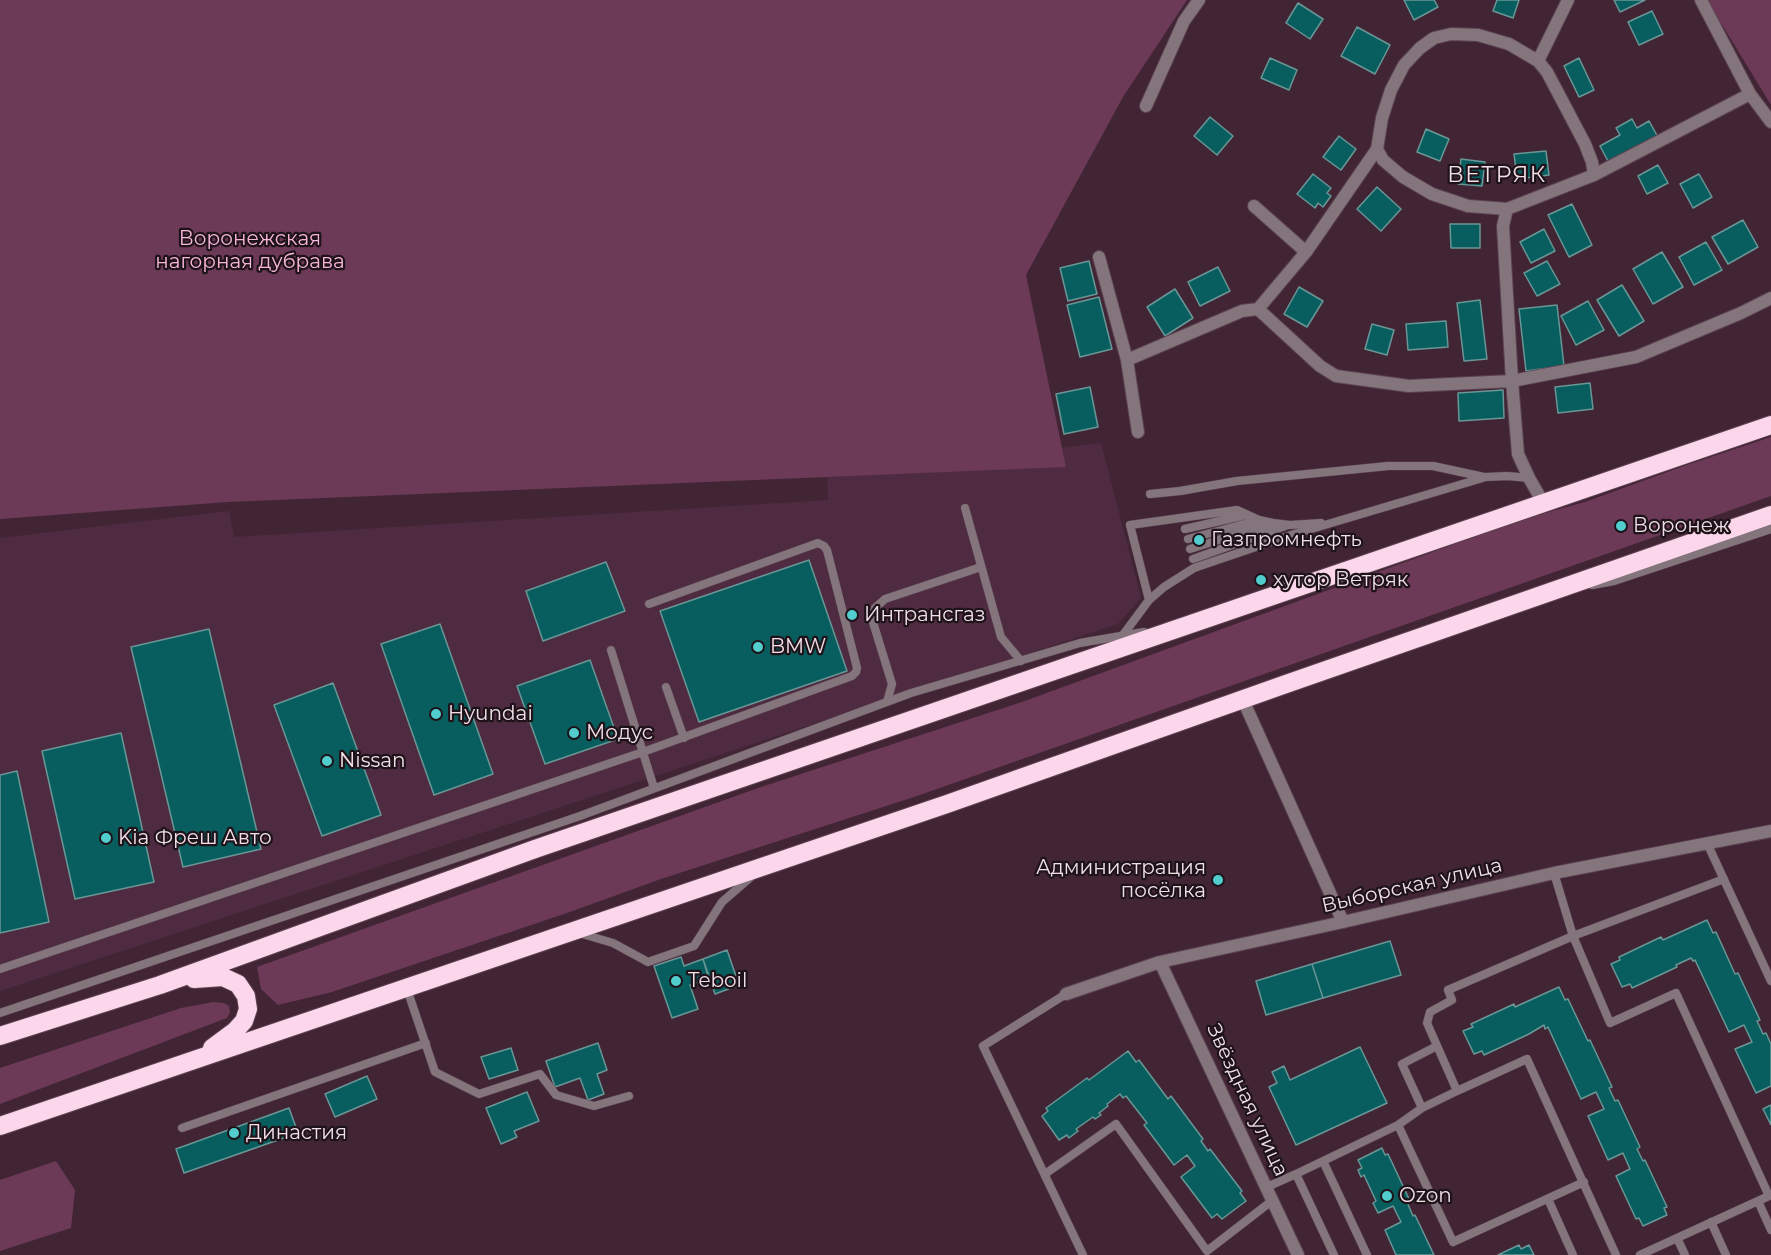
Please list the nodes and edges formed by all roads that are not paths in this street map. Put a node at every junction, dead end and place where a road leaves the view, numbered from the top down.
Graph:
1 (1200, 0) edge
2 (1568, 0) edge
3 (1701, 0) edge
4 (1538, 61) junction
5 (1750, 94) junction
6 (1146, 106) dead end
7 (1771, 122) edge
8 (1377, 149) junction
9 (1594, 175) junction
10 (1254, 206) dead end
11 (1507, 209) junction
12 (1306, 252) junction
13 (1099, 257) dead end
14 (1771, 298) edge
15 (1258, 309) junction
16 (1127, 360) junction
17 (1512, 381) junction
18 (1771, 425) edge
19 (1138, 432) dead end
20 (1486, 477) junction
21 (1528, 478) junction
22 (1150, 494) dead end
23 (1544, 504) junction
24 (965, 508) dead end
25 (1246, 515) junction
26 (1771, 515) edge
27 (1181, 517) junction
28 (1259, 520) junction
29 (1334, 522) junction
30 (1273, 523) junction
31 (1290, 525) junction
32 (1185, 529) junction
33 (1771, 529) edge
34 (1188, 539) junction
35 (1190, 549) junction
36 (1193, 559) junction
37 (981, 567) junction
38 (1194, 568) junction
39 (1546, 594) junction
40 (1149, 600) junction
41 (649, 604) dead end
42 (1178, 629) junction
43 (1123, 635) junction
44 (611, 650) dead end
45 (1021, 661) junction
46 (666, 687) dead end
47 (1243, 700) junction
48 (887, 702) junction
49 (684, 738) junction
50 (643, 752) junction
51 (654, 788) junction
52 (1771, 831) edge
53 (1707, 843) junction
54 (761, 867) junction
55 (1554, 873) junction
56 (1724, 879) junction
57 (1343, 922) junction
58 (572, 930) junction
59 (1573, 936) junction
60 (1160, 962) junction
61 (0, 969) edge
62 (1771, 981) edge
63 (160, 985) junction
64 (407, 987) junction
65 (1066, 994) joint
66 (0, 1013) edge
67 (0, 1036) edge
68 (426, 1044) junction
69 (1437, 1046) junction
70 (196, 1059) junction
71 (1457, 1091) junction
72 (629, 1096) dead end
73 (1422, 1107) junction
74 (1398, 1125) junction
75 (0, 1126) edge
76 (182, 1128) dead end
77 (1323, 1161) junction
78 (1045, 1174) junction
79 (1296, 1174) junction
80 (1584, 1182) junction
81 (1267, 1187) junction
82 (1770, 1196) edge
83 (1548, 1198) junction
84 (1273, 1200) junction
85 (1758, 1201) junction
86 (1712, 1222) junction
87 (1771, 1230) edge
88 (1677, 1238) junction
89 (1083, 1255) edge
90 (1298, 1255) edge
91 (1334, 1255) edge
92 (1367, 1255) edge
93 (1573, 1255) edge
94 (1617, 1255) edge
95 (1642, 1255) edge
96 (1685, 1255) edge
97 (1726, 1255) edge

1 - 6 street
2 - 4 street
3 - 5 street
4 - 8 street
4 - 9 street
5 - 7 street
5 - 9 street
8 - 11 street
8 - 12 street
9 - 11 street
10 - 12 street
11 - 17 street
12 - 15 street
13 - 16 street
14 - 17 street
15 - 16 street
15 - 17 street
16 - 19 street
17 - 21 street
18 - 23 highway
20 - 21 lane
20 - 22 lane
20 - 29 lane
21 - 23 street
23 - 42 highway
24 - 37 lane
25 - 27 lane
25 - 28 lane
25 - 32 lane
26 - 39 highway
27 - 32 lane
27 - 40 lane
28 - 30 lane
28 - 34 lane
29 - 31 lane
29 - 38 lane
30 - 31 lane
30 - 35 lane
31 - 36 lane
32 - 34 lane
33 - 39 lane
34 - 35 lane
35 - 36 lane
36 - 38 lane
37 - 45 lane
37 - 48 lane
38 - 40 lane
39 - 47 highway
40 - 43 lane
41 - 49 lane
42 - 43 lane
42 - 63 highway
43 - 45 lane
44 - 50 lane
45 - 48 lane
46 - 49 lane
47 - 54 highway
47 - 57 street
48 - 51 lane
49 - 50 lane
50 - 51 lane
50 - 61 lane
51 - 66 lane
52 - 53 street, Выборская улица
53 - 55 street, Выборская улица
53 - 56 lane
54 - 58 highway
54 - 58 lane
55 - 57 street, Выборская улица
55 - 59 lane
56 - 59 lane
56 - 62 lane
57 - 60 street, Выборская улица
58 - 64 highway
59 - 69 lane
59 - 82 lane
60 - 65 street, Выборская улица
60 - 81 street, Звёздная улица
63 - 67 highway
63 - 70 highway
64 - 68 lane
64 - 70 highway
65 - 78 lane
68 - 72 lane
68 - 76 lane
69 - 71 lane
69 - 73 lane
70 - 75 highway
71 - 73 lane
71 - 80 lane
73 - 74 lane
74 - 77 lane
74 - 83 lane
77 - 79 lane
77 - 92 lane
78 - 84 lane
78 - 89 lane
79 - 81 lane
79 - 91 lane
80 - 83 lane
80 - 94 lane
81 - 84 street, Звёздная улица
82 - 85 lane
83 - 93 lane
84 - 90 street, Звёздная улица
85 - 86 lane
85 - 87 lane
86 - 88 lane
86 - 97 lane
88 - 95 lane
88 - 96 lane

